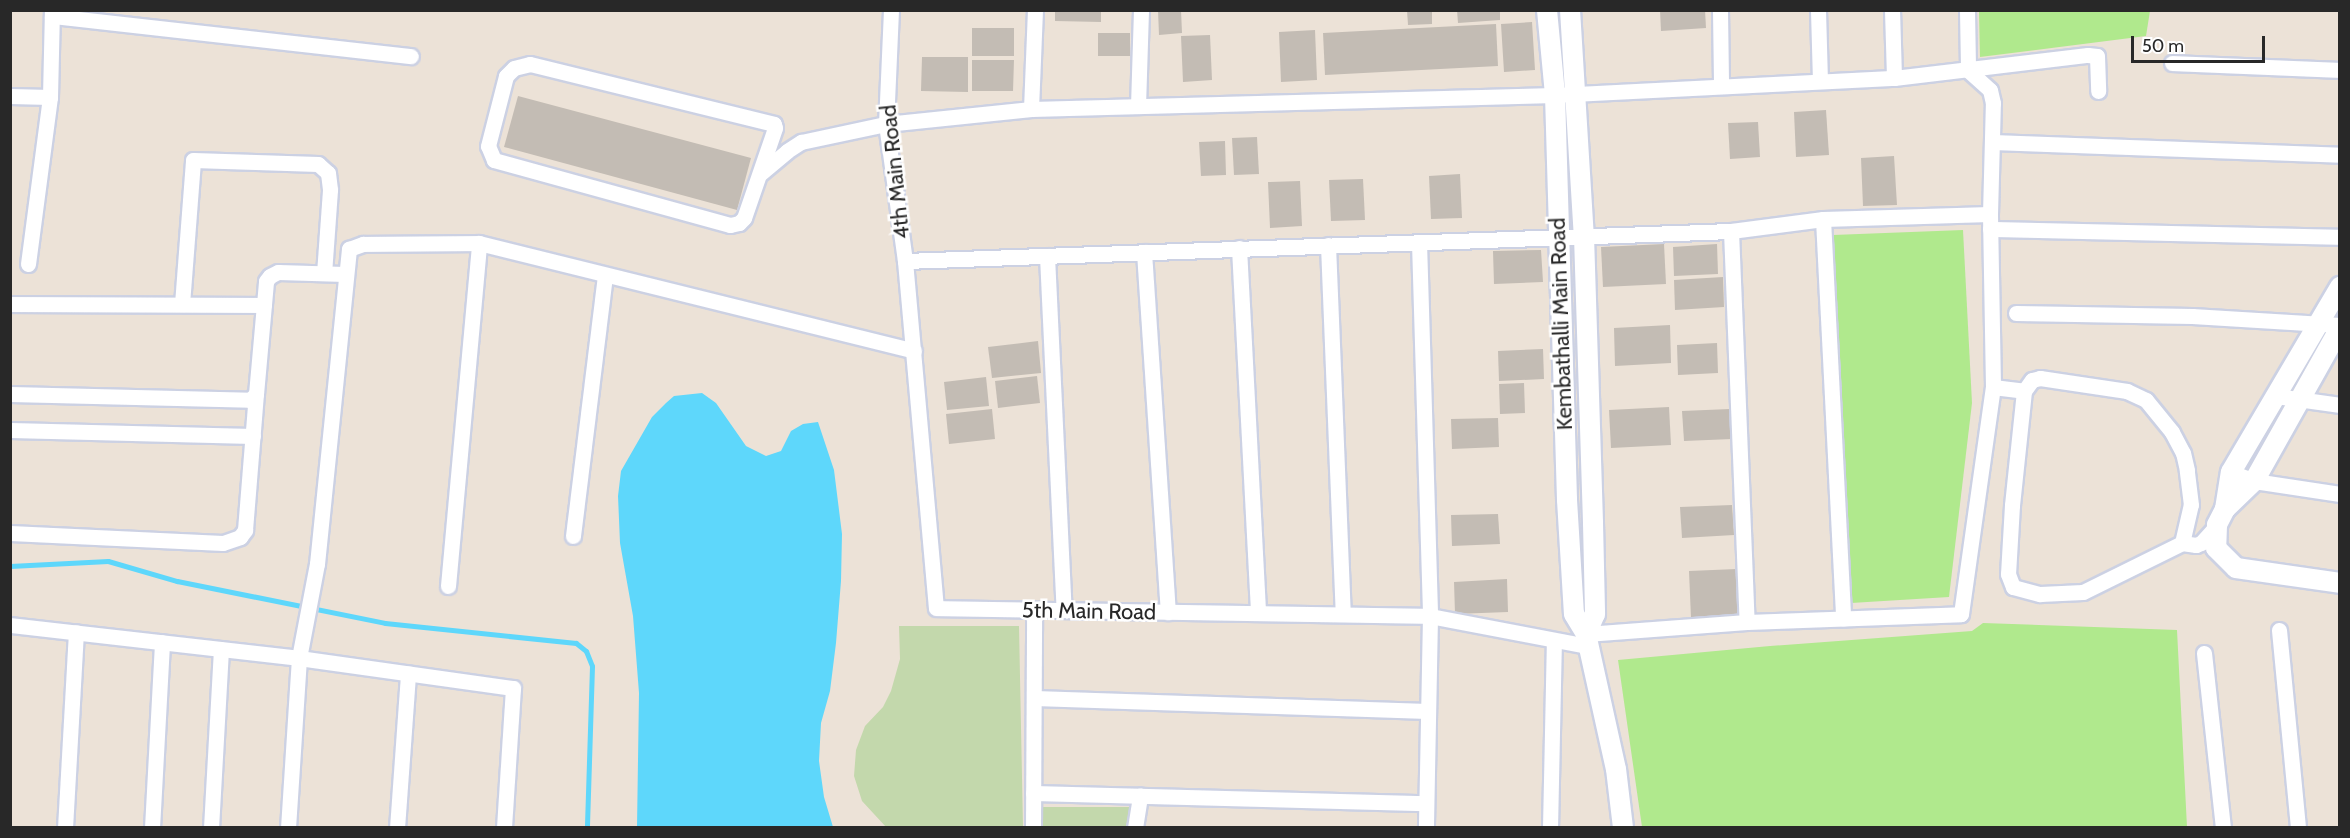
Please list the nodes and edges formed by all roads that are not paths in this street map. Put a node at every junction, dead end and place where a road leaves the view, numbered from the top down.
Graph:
1 (891, 10) edge
2 (1035, 10) edge
3 (1141, 10) edge
4 (1547, 10) edge
5 (1570, 10) edge
6 (1720, 10) edge
7 (1818, 10) edge
8 (1892, 10) edge
9 (1967, 10) edge
10 (52, 13) edge
11 (411, 56) dead end
12 (2172, 63) dead end
13 (1968, 70) junction
14 (2340, 70) edge
15 (1894, 78) junction
16 (1820, 81) junction
17 (1721, 86) junction
18 (2098, 91) dead end
19 (1577, 93) junction
20 (1555, 94) junction
21 (10, 96) edge
22 (50, 97) junction
23 (1138, 106) junction
24 (1031, 109) junction
25 (886, 124) junction
26 (1993, 142) junction
27 (2340, 155) edge
28 (761, 173) junction
29 (1823, 219) junction
30 (1990, 222) junction
31 (1731, 231) junction
32 (1584, 236) junction
33 (2340, 237) edge
34 (1557, 238) junction
35 (1419, 242) junction
36 (479, 243) junction
37 (1328, 245) junction
38 (1239, 248) junction
39 (1144, 252) junction
40 (1047, 256) junction
41 (905, 261) junction
42 (28, 264) dead end
43 (324, 273) junction
44 (345, 274) junction
45 (605, 275) junction
46 (2340, 287) edge
47 (10, 304) edge
48 (182, 304) junction
49 (264, 305) junction
50 (2016, 313) dead end
51 (2319, 323) junction
52 (2340, 326) edge
53 (914, 351) junction
54 (1994, 387) junction
55 (2024, 391) junction
56 (10, 394) edge
57 (256, 394) junction
58 (2276, 396) junction
59 (2300, 399) junction
60 (2340, 405) edge
61 (10, 430) edge
62 (253, 436) junction
63 (2231, 472) junction
64 (2254, 481) junction
65 (2340, 494) edge
66 (2221, 517) junction
67 (10, 533) edge
68 (573, 536) dead end
69 (2182, 543) junction
70 (2340, 583) edge
71 (448, 586) dead end
72 (1034, 610) junction
73 (1064, 610) junction
74 (1168, 612) junction
75 (1258, 613) junction
76 (1343, 614) junction
77 (1430, 616) junction
78 (1843, 618) junction
79 (1748, 622) junction
80 (10, 625) edge
81 (2279, 630) dead end
82 (76, 632) junction
83 (1587, 640) junction
84 (1554, 641) junction
85 (162, 642) junction
86 (220, 648) junction
87 (2204, 653) dead end
88 (299, 658) junction
89 (408, 673) junction
90 (1034, 698) junction
91 (1428, 711) junction
92 (1033, 793) junction
93 (1140, 795) junction
94 (1426, 803) junction
95 (65, 828) edge
96 (152, 828) edge
97 (210, 828) edge
98 (288, 828) edge
99 (397, 828) edge
100 (504, 828) edge
101 (1033, 828) edge
102 (1135, 828) edge
103 (1426, 828) edge
104 (1550, 828) edge
105 (1623, 828) edge
106 (2223, 828) edge
107 (2298, 828) edge

1 - 25 street, 4th Main Road
2 - 24 street
3 - 23 street
4 - 20 street, Kembathalli Main Road
5 - 19 street, Kembathalli Main Road
6 - 17 street
7 - 16 street
8 - 15 street
9 - 13 street
10 - 11 street
10 - 22 street
12 - 14 street
13 - 15 street
13 - 18 street
13 - 26 street
15 - 16 street
16 - 17 street
17 - 19 street
19 - 20 street
19 - 32 street, Kembathalli Main Road
20 - 23 street
20 - 34 street, Kembathalli Main Road
21 - 22 street
22 - 42 street
23 - 24 street
24 - 25 street
25 - 28 street
25 - 41 street, 4th Main Road
26 - 27 street
26 - 30 street
28 - 28 street
29 - 30 street
29 - 31 street
29 - 78 street
30 - 33 street
30 - 54 street
31 - 32 street
31 - 79 street
32 - 34 street
32 - 83 street, Kembathalli Main Road
34 - 35 street
34 - 83 street, Kembathalli Main Road
35 - 37 street
35 - 77 street
36 - 44 street
36 - 45 street
36 - 71 street
37 - 38 street
37 - 76 street
38 - 39 street
38 - 75 street
39 - 40 street
39 - 74 street
40 - 41 street
40 - 73 street
41 - 53 street, 5th Main Road
43 - 44 street
43 - 48 street
43 - 49 street
44 - 88 street
45 - 53 street
45 - 68 street
46 - 51 street
47 - 48 street
48 - 49 street
49 - 57 street
50 - 51 street
51 - 52 street
51 - 58 street
52 - 59 street
53 - 72 street, 5th Main Road
54 - 55 street
54 - 78 street, 5th Main Road
55 - 69 street
55 - 69 street
56 - 57 street
57 - 62 street
58 - 59 street
58 - 63 street
59 - 60 street
59 - 64 street
61 - 62 street
62 - 67 street
63 - 64 street
63 - 66 street
64 - 65 street
64 - 66 street
66 - 69 street
66 - 70 street
72 - 73 street, 5th Main Road
72 - 90 street
73 - 74 street, 5th Main Road
74 - 75 street, 5th Main Road
75 - 76 street, 5th Main Road
76 - 77 street, 5th Main Road
77 - 84 street, 5th Main Road
77 - 91 street
78 - 79 street, 5th Main Road
79 - 83 street, 5th Main Road
80 - 82 street
81 - 107 street
82 - 85 street
82 - 95 street
83 - 84 street, 5th Main Road
83 - 105 street, Kembathalli Main Road
84 - 104 street
85 - 86 street
85 - 96 street
86 - 88 street
86 - 97 street
87 - 106 street
88 - 89 street
88 - 98 street
89 - 99 street
89 - 100 street
90 - 91 street
90 - 92 street
91 - 94 street
92 - 93 street
92 - 101 street
93 - 94 street
93 - 102 street
94 - 103 street

